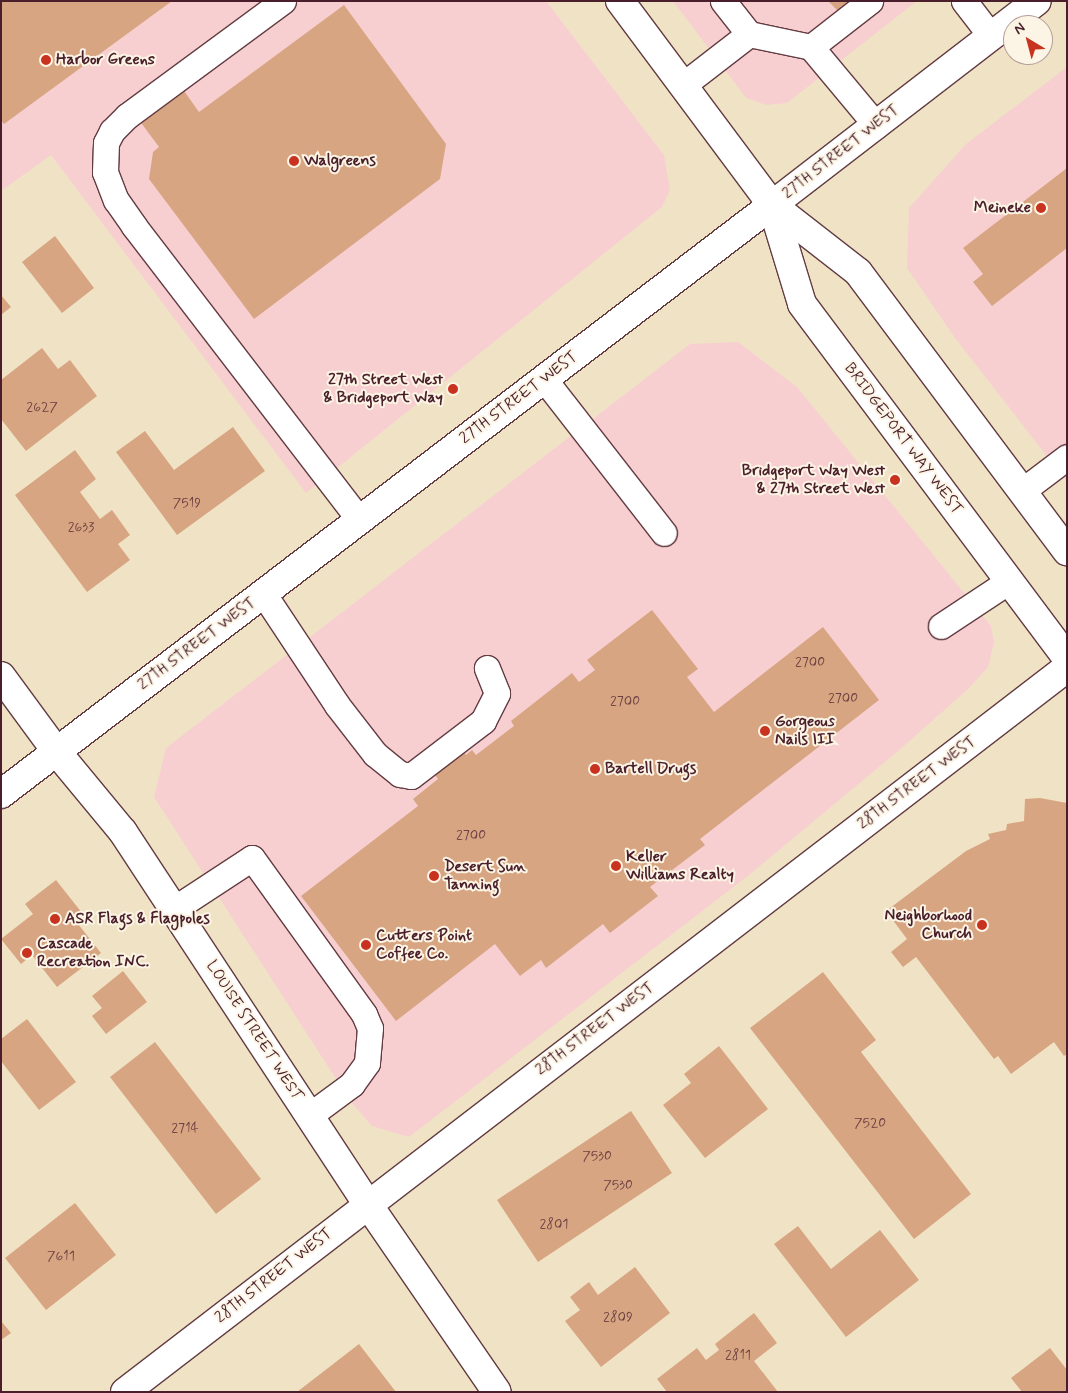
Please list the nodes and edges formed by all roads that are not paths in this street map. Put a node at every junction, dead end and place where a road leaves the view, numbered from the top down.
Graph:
1 (283, 1) edge
2 (620, 1) edge
3 (723, 1) edge
4 (870, 1) edge
5 (964, 1) edge
6 (1036, 1) edge
7 (749, 34) junction
8 (991, 36) junction
9 (811, 48) junction
10 (683, 85) junction
11 (876, 125) junction
12 (772, 205) junction
13 (544, 379) junction
14 (1067, 457) edge
15 (1022, 491) junction
16 (360, 520) junction
17 (664, 533) dead end
18 (1065, 544) edge
19 (1010, 581) junction
20 (263, 593) junction
21 (941, 626) dead end
22 (1067, 658) edge
23 (487, 668) dead end
24 (1067, 668) edge
25 (1, 676) edge
26 (56, 751) junction
27 (1, 794) edge
28 (174, 909) junction
29 (310, 1116) junction
30 (367, 1203) junction
31 (125, 1392) edge
32 (497, 1392) edge

1 - 16 lane
2 - 10 street, BRIDGEPORT WAY WEST
3 - 7 lane
4 - 9 lane
5 - 8 lane
6 - 8 street, 27TH STREET WEST
7 - 9 lane
7 - 10 lane
8 - 11 street, 27TH STREET WEST
9 - 11 lane
10 - 12 street, BRIDGEPORT WAY WEST
11 - 12 street, 27TH STREET WEST
12 - 13 street, 27TH STREET WEST
12 - 15 street, BRIDGEPORT WAY WEST
12 - 19 street, BRIDGEPORT WAY WEST
13 - 16 street, 27TH STREET WEST
13 - 17 lane
14 - 15 lane
15 - 18 street, BRIDGEPORT WAY WEST
16 - 20 street, 27TH STREET WEST
19 - 21 lane
19 - 22 street, BRIDGEPORT WAY WEST
20 - 23 lane
20 - 26 street, 27TH STREET WEST
24 - 30 street, 28TH STREET WEST
25 - 26 street, LOUISE STREET WEST
26 - 27 street, 27TH STREET WEST
26 - 28 street, LOUISE STREET WEST
28 - 29 street, LOUISE STREET WEST
28 - 29 lane
29 - 30 street, LOUISE STREET WEST
30 - 31 street, 28TH STREET WEST
30 - 32 street, LOUISE STREET WEST

